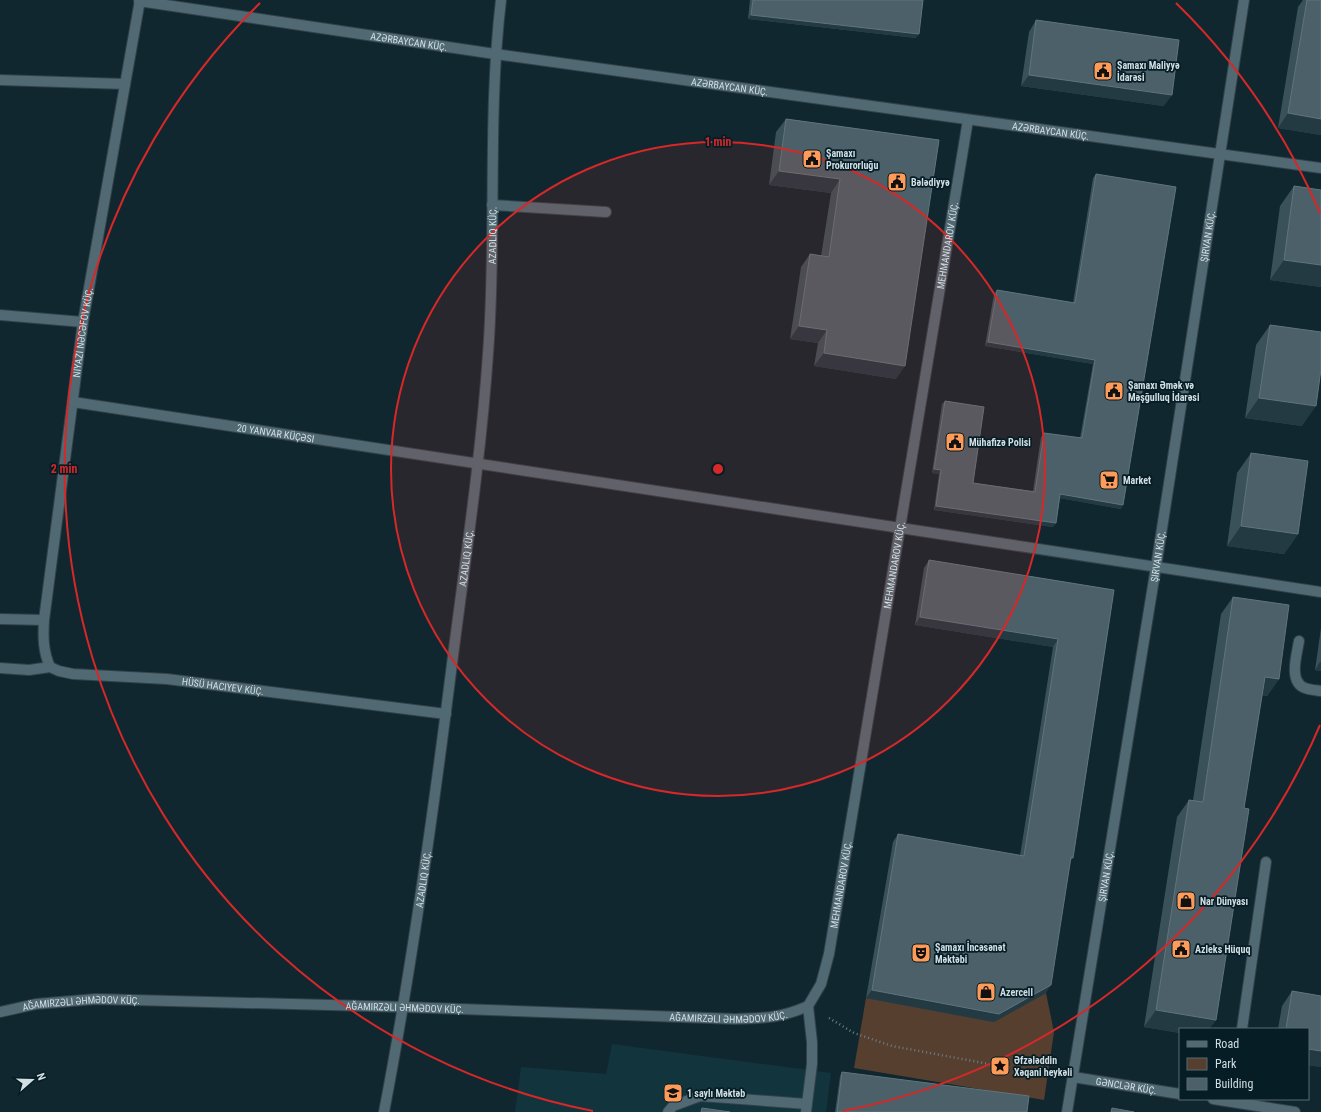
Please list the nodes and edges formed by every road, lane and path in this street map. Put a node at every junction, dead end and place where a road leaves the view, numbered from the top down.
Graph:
1 (140, 0) edge
2 (500, 0) edge
3 (1244, 0) edge
4 (495, 54) junction
5 (0, 80) edge
6 (125, 84) junction
7 (968, 120) junction
8 (1220, 155) junction
9 (1321, 168) edge
10 (492, 204) junction
11 (606, 212) dead end
12 (0, 315) edge
13 (83, 322) junction
14 (73, 402) junction
15 (478, 465) junction
16 (899, 528) junction
17 (1156, 567) junction
18 (1321, 592) edge
19 (0, 619) edge
20 (44, 620) junction
21 (1299, 641) dead end
22 (50, 667) junction
23 (0, 668) edge
24 (1321, 691) edge
25 (446, 714) junction
26 (1266, 862) dead end
27 (808, 1006) junction
28 (404, 1007) junction
29 (0, 1012) edge
30 (1242, 1028) edge
31 (1073, 1077) junction
32 (1179, 1094) edge
33 (1232, 1100) edge
34 (807, 1108) edge
35 (384, 1112) edge
36 (668, 1112) edge
37 (1067, 1112) edge
38 (1295, 1112) edge

1 - 4 street, AZƏRBAYCAN KÜÇ.
1 - 6 street, NIYAZI NƏCƏFOV KÜÇ.
2 - 4 street
3 - 8 street, ŞIRVAN KÜÇ.
4 - 7 street, AZƏRBAYCAN KÜÇ.
4 - 10 street
5 - 6 street
6 - 13 street, NIYAZI NƏCƏFOV KÜÇ.
7 - 8 street, AZƏRBAYCAN KÜÇ.
7 - 16 street, MEHMANDAROV KÜÇ.
8 - 9 street, AZƏRBAYCAN KÜÇ.
8 - 17 street, ŞIRVAN KÜÇ.
10 - 11 street
10 - 15 street
12 - 13 street
13 - 14 street, NIYAZI NƏCƏFOV KÜÇ.
14 - 15 street, 20 YANVAR KÜÇƏSI
14 - 20 street, NIYAZI NƏCƏFOV KÜÇ.
15 - 16 street, 20 YANVAR KÜÇƏSI
15 - 25 street
16 - 17 street, 20 YANVAR KÜÇƏSI
16 - 27 street, MEHMANDAROV KÜÇ.
17 - 18 street, 20 YANVAR KÜÇƏSI
17 - 31 street, ŞIRVAN KÜÇ.
19 - 20 street
20 - 22 street, NIYAZI NƏCƏFOV KÜÇ.
21 - 24 street
22 - 23 street
22 - 25 street
25 - 28 street
26 - 30 street
27 - 28 street, AĞAMIRZƏLI ƏHMƏDOV KÜÇ.
27 - 31 path
27 - 34 street
28 - 29 street, AĞAMIRZƏLI ƏHMƏDOV KÜÇ.
28 - 35 street
31 - 32 street, GƏNCLƏR KÜÇ.
31 - 37 street, ŞIRVAN KÜÇ.
33 - 38 street
34 - 36 street

